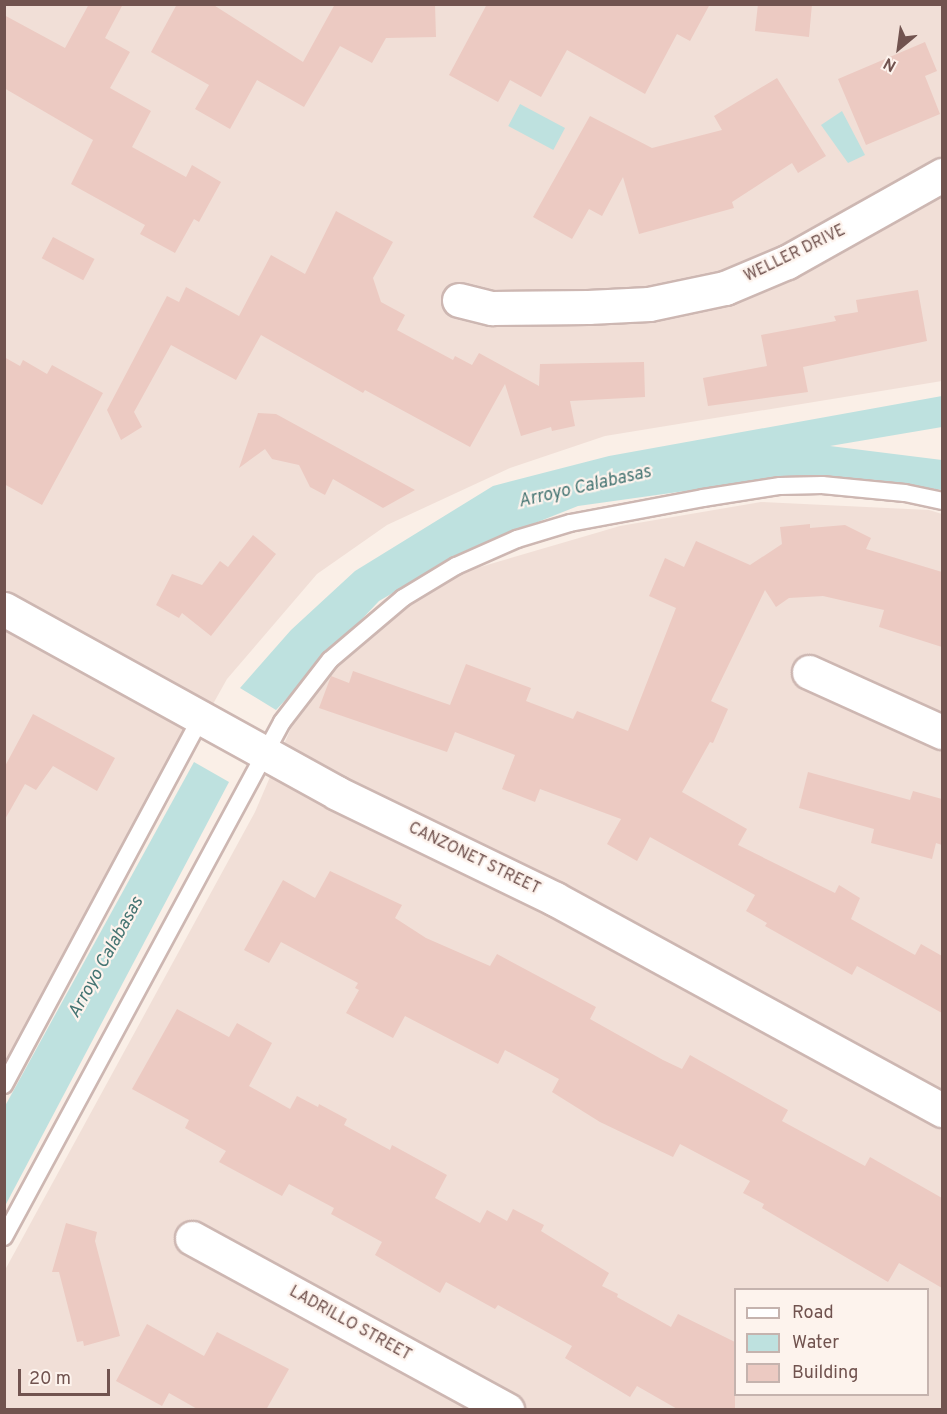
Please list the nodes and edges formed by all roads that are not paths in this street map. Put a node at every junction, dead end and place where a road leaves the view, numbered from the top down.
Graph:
1 (942, 175) edge
2 (459, 300) dead end
3 (942, 501) edge
4 (4, 609) edge
5 (809, 672) dead end
6 (201, 717) junction
7 (942, 732) edge
8 (265, 753) junction
9 (4, 1085) edge
10 (942, 1110) edge
11 (4, 1237) edge
12 (192, 1238) dead end
13 (507, 1410) edge

1 - 2 street, WELLER DRIVE
3 - 8 lane
4 - 6 street, CANZONET STREET
5 - 7 street
6 - 8 street, CANZONET STREET
6 - 9 lane
8 - 10 street, CANZONET STREET
8 - 11 lane
12 - 13 street, LADRILLO STREET

